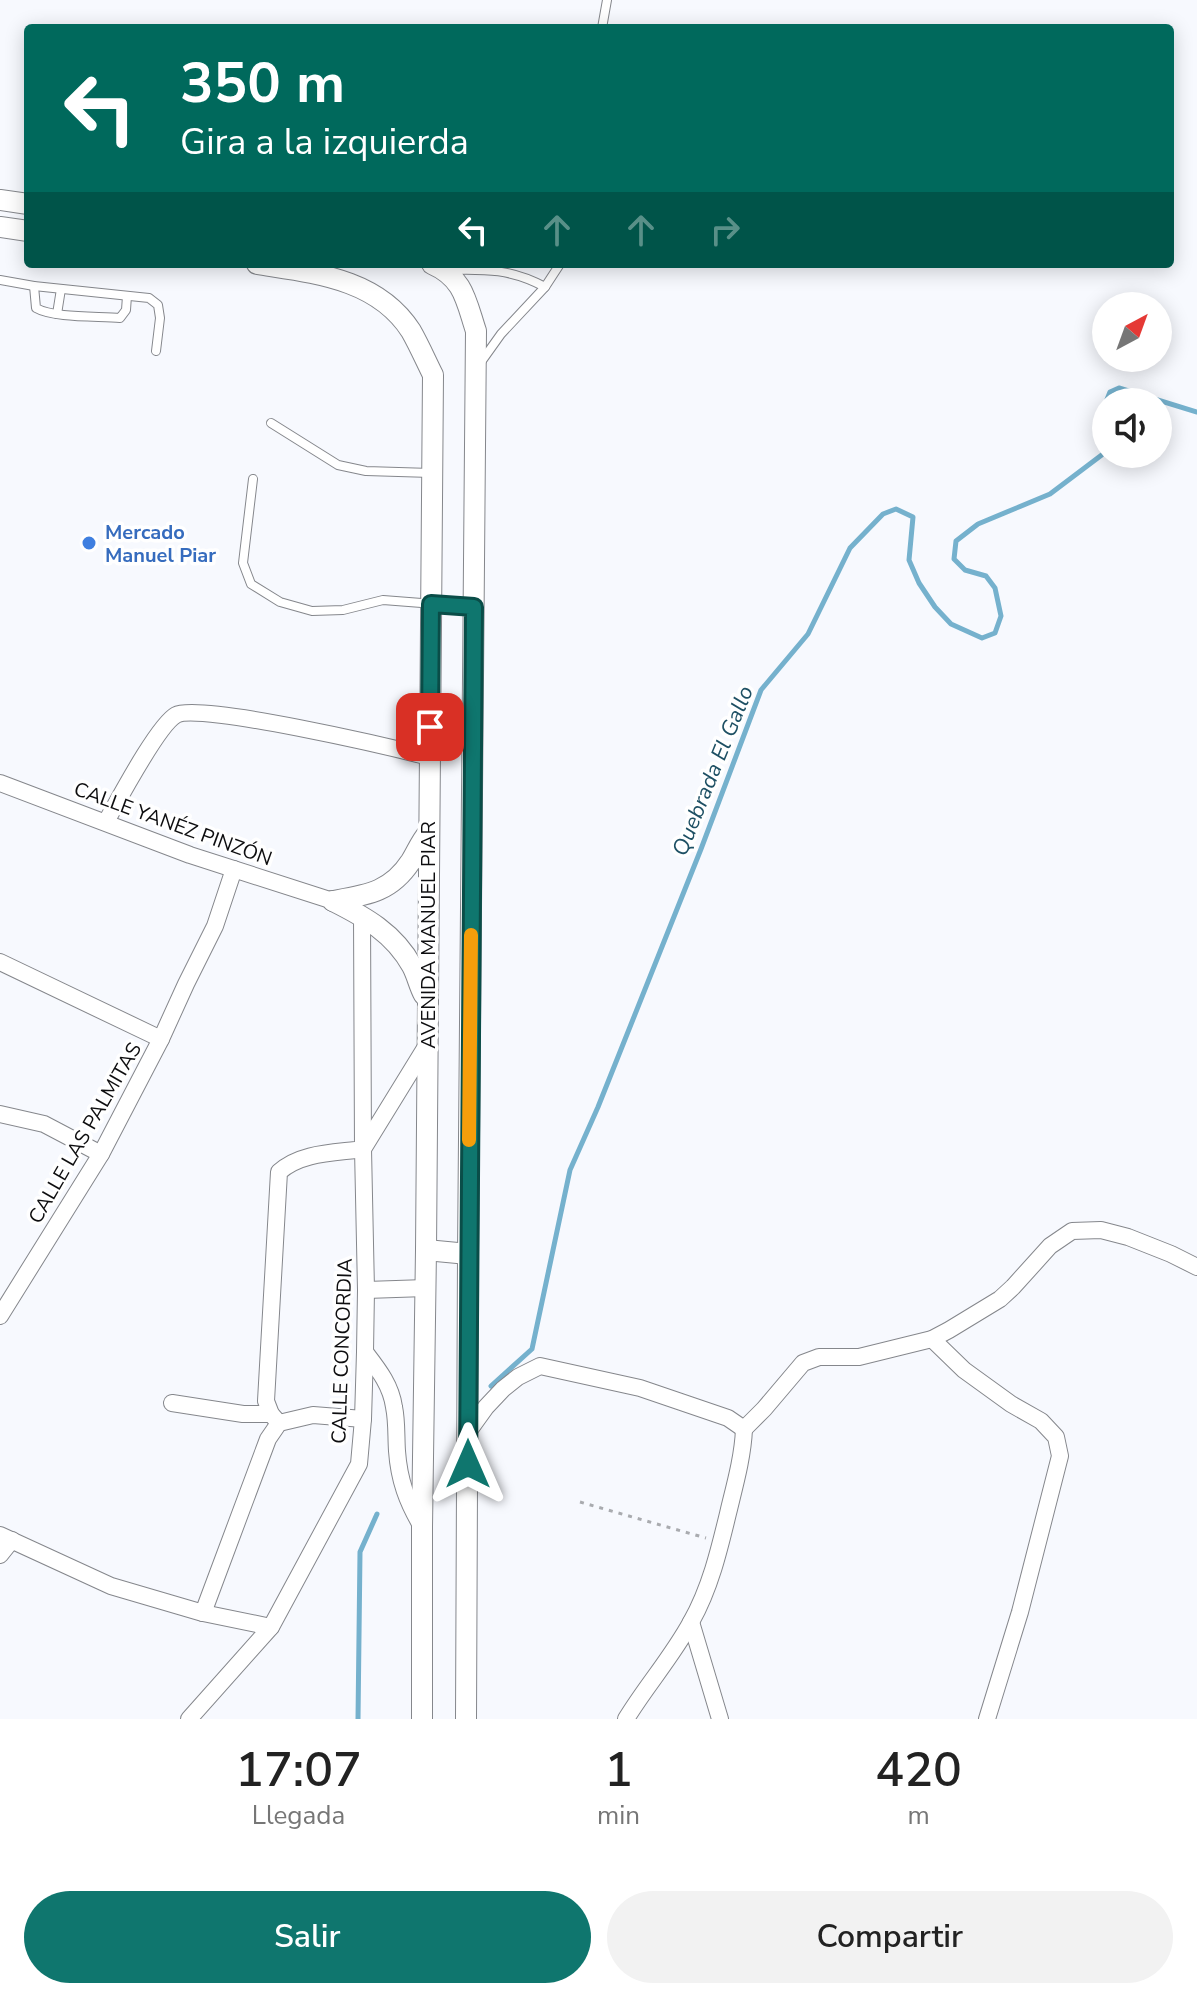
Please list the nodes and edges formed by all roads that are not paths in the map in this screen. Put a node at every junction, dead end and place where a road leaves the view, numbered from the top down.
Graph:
1 (607, 0) edge
2 (603, 24) edge
3 (0, 200) edge
4 (24, 203) edge
5 (0, 227) edge
6 (24, 230) edge
7 (280, 268) edge
8 (440, 268) edge
9 (454, 268) edge
10 (557, 268) edge
11 (0, 280) edge
12 (34, 286) junction
13 (545, 287) junction
14 (61, 289) junction
15 (127, 296) junction
16 (57, 314) junction
17 (156, 351) dead end
18 (477, 369) junction
19 (271, 423) dead end
20 (432, 473) junction
21 (253, 479) dead end
22 (431, 604) junction
23 (474, 607) junction
24 (429, 757) junction
25 (0, 783) edge
26 (106, 822) junction
27 (428, 833) junction
28 (234, 869) junction
29 (333, 901) junction
30 (362, 915) junction
31 (0, 962) edge
32 (427, 1000) junction
33 (161, 1039) junction
34 (427, 1045) junction
35 (0, 1114) edge
36 (363, 1149) junction
37 (101, 1154) junction
38 (426, 1250) junction
39 (468, 1254) junction
40 (1197, 1267) edge
41 (426, 1288) junction
42 (366, 1290) junction
43 (0, 1316) edge
44 (932, 1339) junction
45 (365, 1352) junction
46 (172, 1403) dead end
47 (275, 1419) junction
48 (363, 1419) junction
49 (744, 1429) junction
50 (468, 1432) junction
51 (422, 1527) junction
52 (6, 1538) edge
53 (0, 1555) edge
54 (203, 1613) junction
55 (691, 1622) junction
56 (271, 1627) junction
57 (189, 1719) edge
58 (422, 1719) edge
59 (466, 1719) edge
60 (626, 1719) edge
61 (720, 1719) edge
62 (987, 1719) edge

1 - 2 lane
3 - 4 street
5 - 6 street
7 - 20 street, AVENIDA MANUEL PIAR
8 - 18 street, AVENIDA MANUEL PIAR
9 - 13 lane
10 - 13 lane
11 - 12 lane
12 - 14 lane
12 - 16 lane
13 - 18 lane
14 - 15 lane
14 - 16 lane
15 - 16 lane
15 - 17 lane
18 - 23 street, AVENIDA MANUEL PIAR
19 - 20 lane
20 - 22 street, AVENIDA MANUEL PIAR
21 - 22 lane
22 - 23 lane
22 - 24 street, AVENIDA MANUEL PIAR
23 - 39 street, AVENIDA MANUEL PIAR
24 - 26 street
24 - 27 street, AVENIDA MANUEL PIAR
25 - 26 street, CALLE YANÉZ PINZÓN
26 - 28 street, CALLE YANÉZ PINZÓN
27 - 29 street
27 - 32 street, AVENIDA MANUEL PIAR
28 - 29 street, CALLE YANÉZ PINZÓN
28 - 33 street
29 - 30 street
30 - 32 street
30 - 36 street, CALLE CONCORDIA
31 - 33 street, CALLE LAS PALMITAS
32 - 34 street, AVENIDA MANUEL PIAR
33 - 37 street, CALLE LAS PALMITAS
34 - 36 street
34 - 38 street, AVENIDA MANUEL PIAR
35 - 37 street
36 - 42 street, CALLE CONCORDIA
36 - 47 street
37 - 43 street, CALLE LAS PALMITAS
38 - 39 street
38 - 41 street, AVENIDA MANUEL PIAR
39 - 50 street, AVENIDA MANUEL PIAR
40 - 44 street
41 - 42 street
41 - 51 street, AVENIDA MANUEL PIAR
42 - 45 street, CALLE CONCORDIA
44 - 49 street
44 - 62 street
45 - 48 street, CALLE CONCORDIA
45 - 51 street
46 - 47 street
47 - 48 street
47 - 54 street
48 - 56 street, CALLE CONCORDIA
49 - 50 street
49 - 55 street
50 - 59 street, AVENIDA MANUEL PIAR
51 - 58 street, AVENIDA MANUEL PIAR
52 - 53 street
52 - 54 street
54 - 56 street
55 - 60 street
55 - 61 street
56 - 57 street, CALLE CONCORDIA

